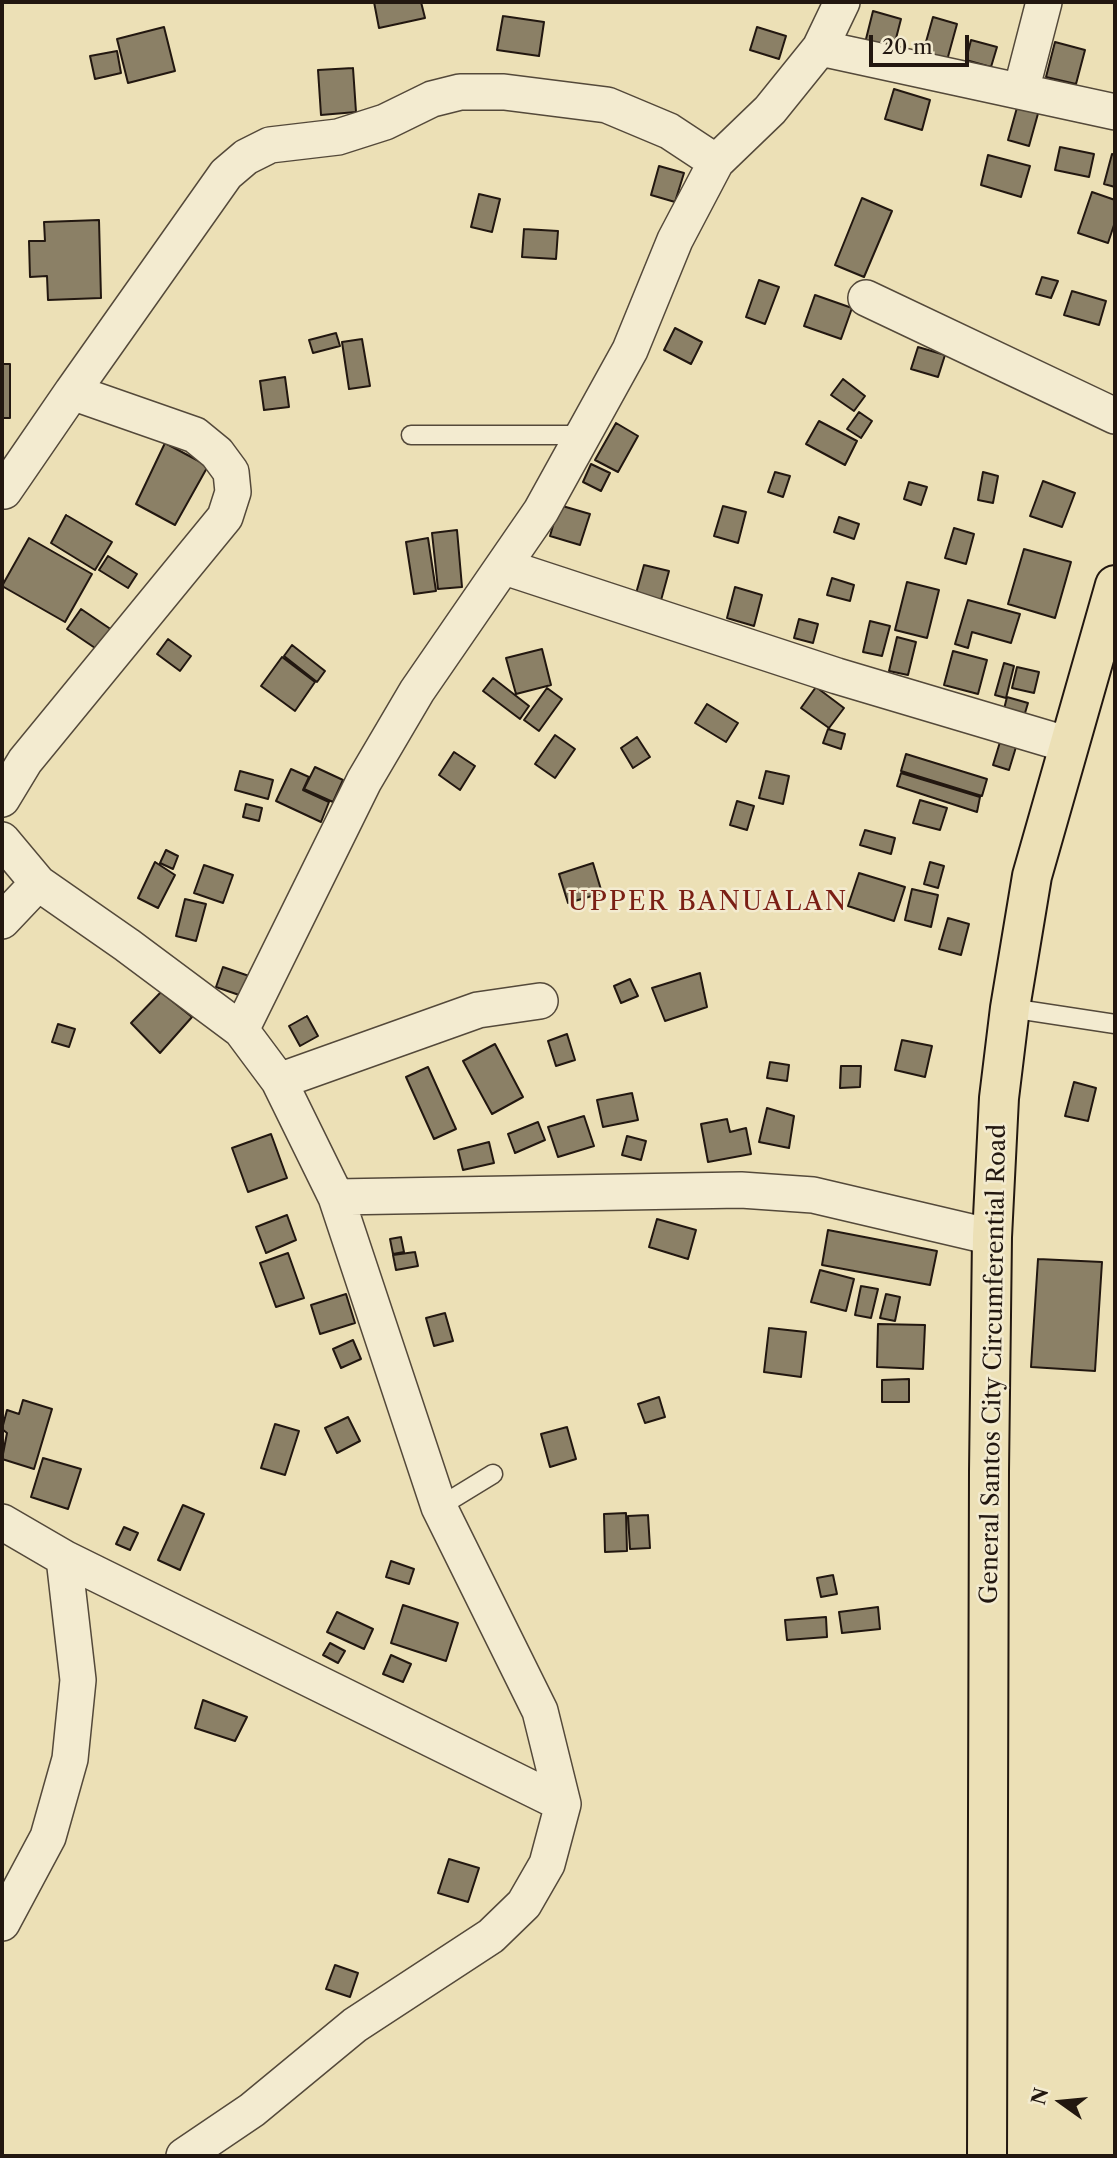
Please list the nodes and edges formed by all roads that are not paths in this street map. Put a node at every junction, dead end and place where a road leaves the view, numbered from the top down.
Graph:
1 (842, 2) edge
2 (1044, 2) edge
3 (820, 48) junction
4 (1021, 91) junction
5 (1115, 112) edge
6 (716, 162) junction
7 (866, 298) dead end
8 (72, 391) junction
9 (1115, 416) edge
10 (411, 435) dead end
11 (582, 435) junction
12 (4, 491) dead end
13 (505, 567) junction
14 (1115, 585) edge
15 (1069, 745) junction
16 (2, 799) edge
17 (2, 840) edge
18 (38, 883) junction
19 (2, 921) edge
20 (540, 1001) dead end
21 (1010, 1008) junction
22 (1115, 1024) edge
23 (241, 1030) junction
24 (279, 1081) junction
25 (336, 1197) junction
26 (992, 1237) junction
27 (493, 1474) dead end
28 (439, 1507) junction
29 (2, 1522) edge
30 (64, 1558) junction
31 (562, 1804) junction
32 (2, 1923) edge
33 (184, 2156) edge
34 (987, 2156) edge

1 - 3 street
2 - 4 street
3 - 4 street
3 - 6 street
4 - 5 street
6 - 8 street
6 - 11 street
7 - 9 street
8 - 12 street
8 - 16 street
10 - 11 lane
11 - 13 street
13 - 15 street
13 - 23 street
14 - 15 main road, General Santos City Circumferential Road
15 - 21 main road, General Santos City Circumferential Road
17 - 18 street
18 - 19 street
18 - 23 street
20 - 24 street
21 - 22 lane
21 - 26 main road, General Santos City Circumferential Road
23 - 24 street
24 - 25 street
25 - 26 street
25 - 28 street
26 - 34 main road, General Santos City Circumferential Road
27 - 28 lane
28 - 31 street
29 - 30 street
30 - 31 street
30 - 32 street
31 - 33 street

